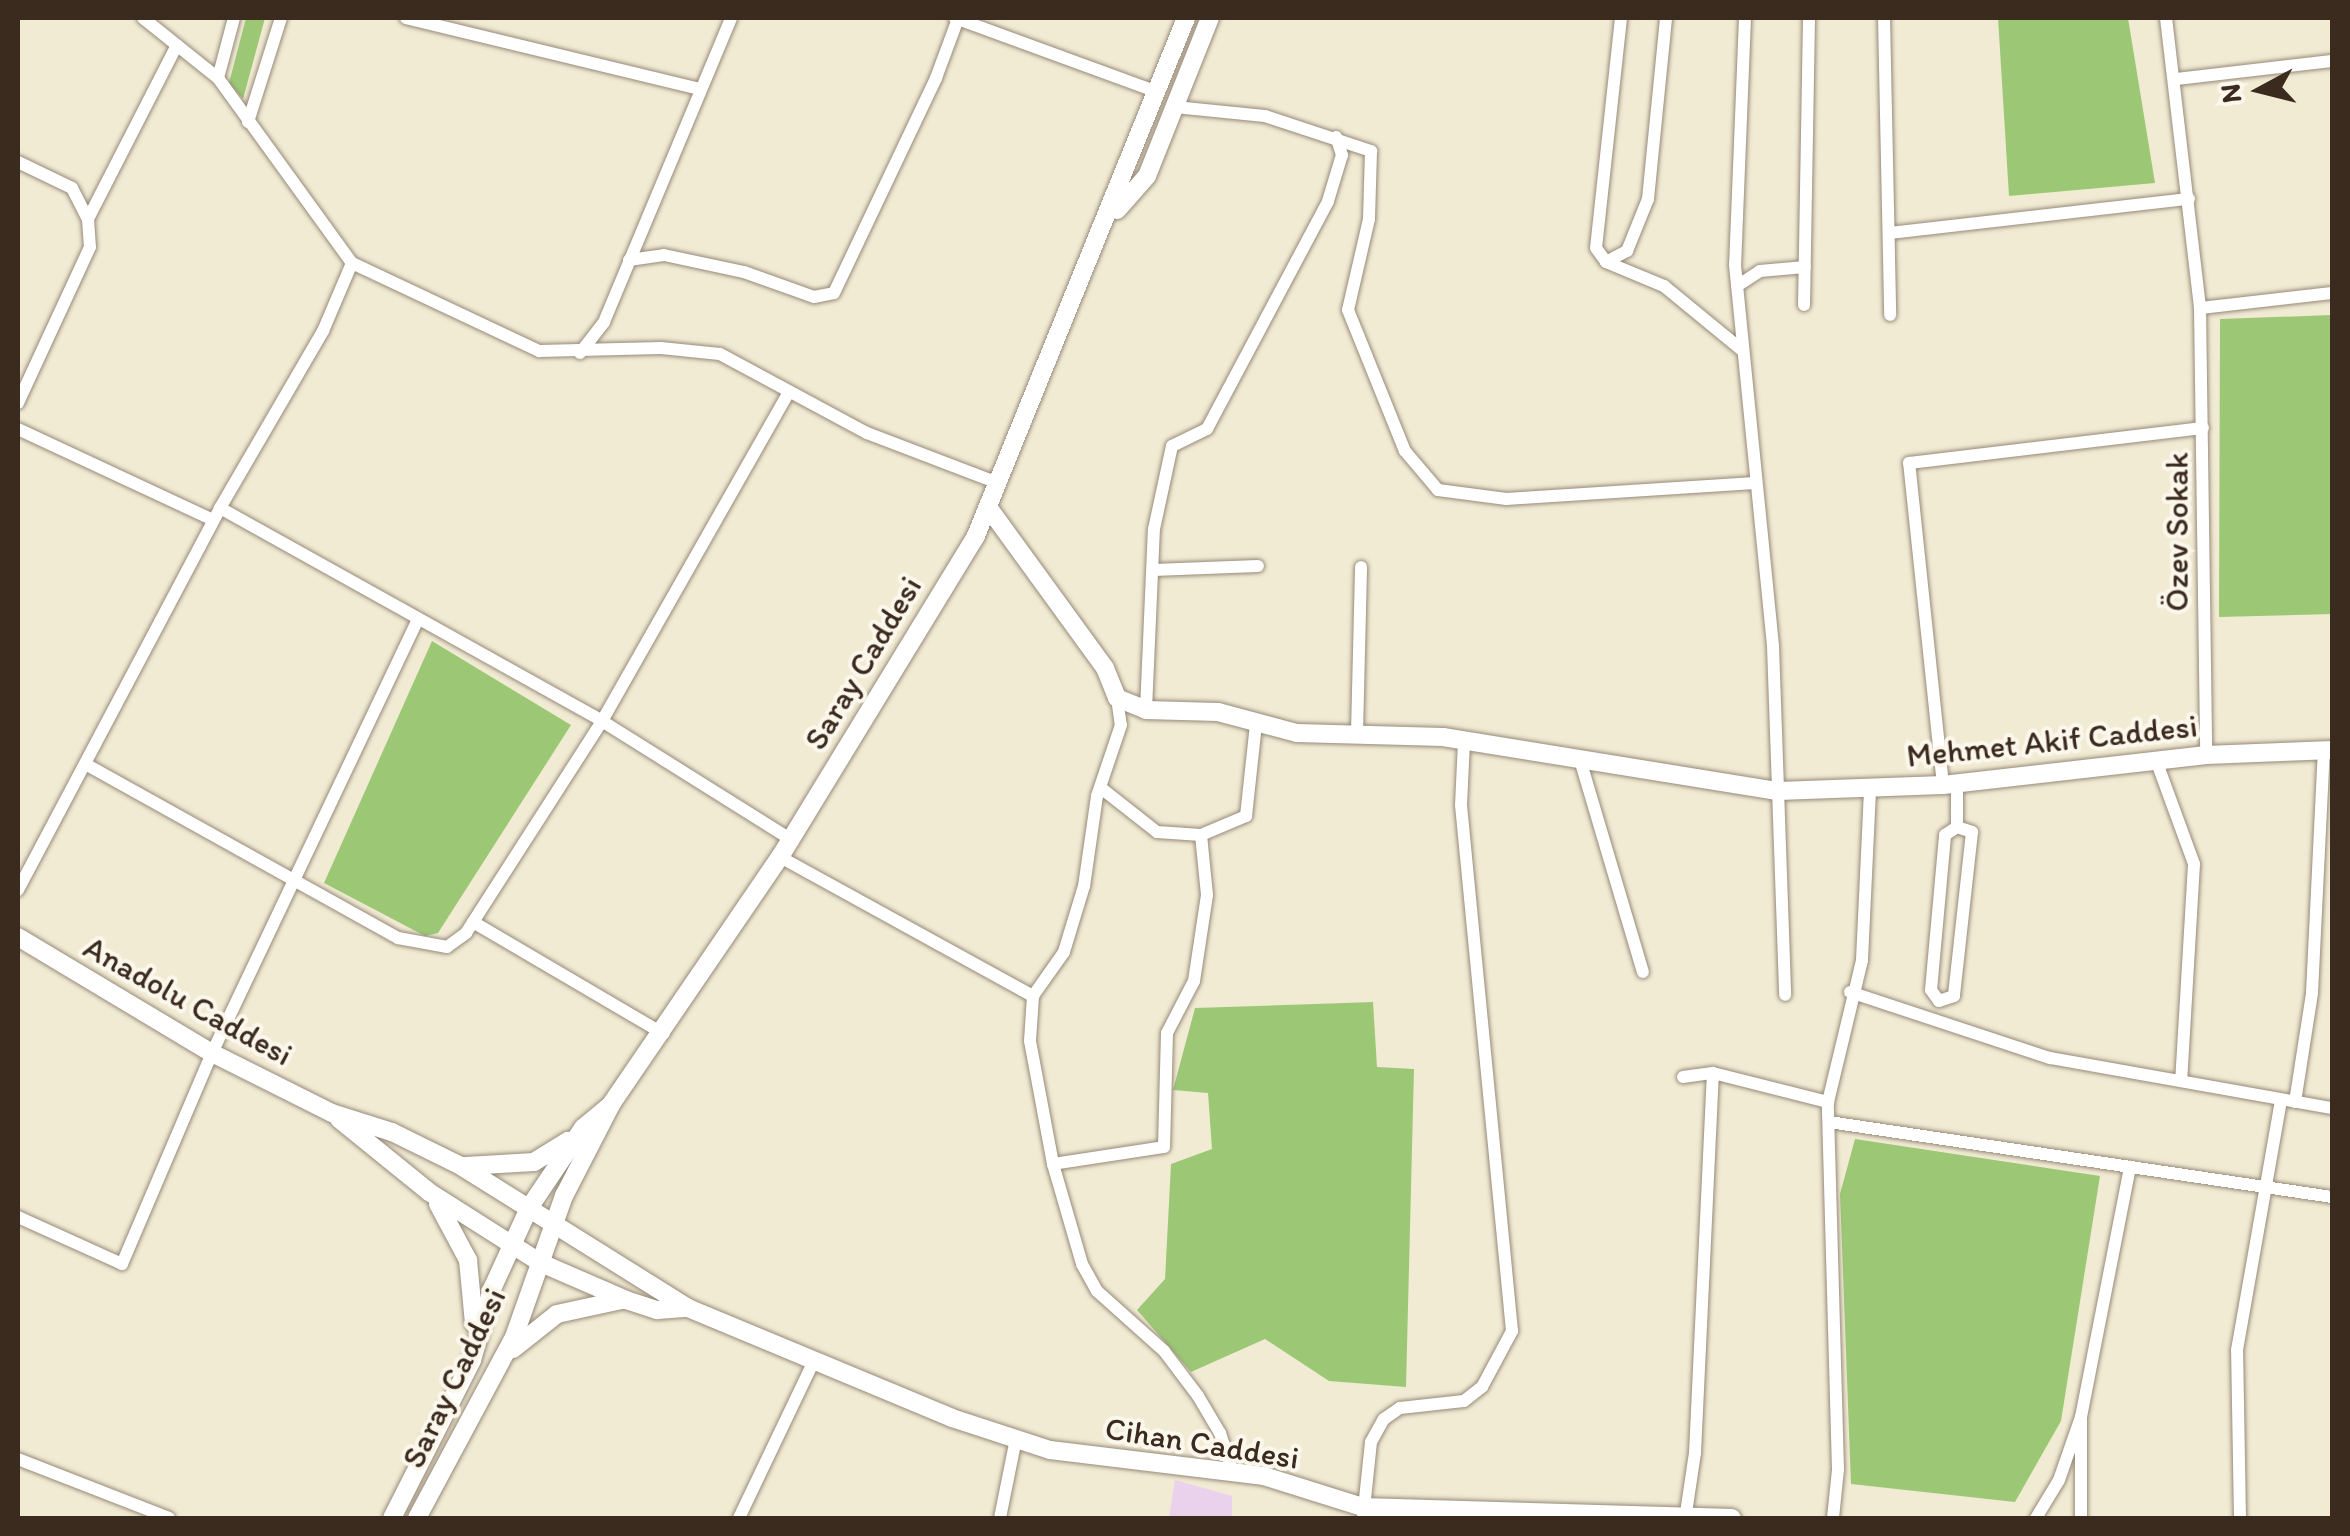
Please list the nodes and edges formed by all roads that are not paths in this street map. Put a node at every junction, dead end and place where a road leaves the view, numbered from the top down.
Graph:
1 (143, 18) edge
2 (234, 18) edge
3 (281, 18) edge
4 (406, 18) edge
5 (731, 18) edge
6 (956, 18) edge
7 (1186, 18) edge
8 (1210, 18) edge
9 (1621, 18) edge
10 (1666, 18) edge
11 (1745, 18) edge
12 (1809, 18) edge
13 (1884, 18) edge
14 (2166, 18) edge
15 (177, 45) junction
16 (2332, 61) edge
17 (218, 78) junction
18 (2176, 80) junction
19 (700, 90) junction
20 (1157, 92) junction
21 (1174, 107) junction
22 (248, 122) junction
23 (1336, 137) junction
24 (18, 162) edge
25 (2189, 199) junction
26 (88, 219) junction
27 (1107, 222) junction
28 (1889, 233) junction
29 (630, 260) junction
30 (1606, 262) junction
31 (352, 263) junction
32 (1804, 267) junction
33 (1737, 286) junction
34 (2332, 292) edge
35 (1804, 305) dead end
36 (2200, 308) junction
37 (1890, 315) dead end
38 (1743, 351) junction
39 (580, 352) junction
40 (788, 394) junction
41 (18, 403) edge
42 (18, 428) edge
43 (2204, 428) junction
44 (998, 483) junction
45 (1754, 483) junction
46 (988, 507) junction
47 (217, 514) junction
48 (1258, 566) dead end
49 (1361, 566) dead end
50 (1154, 570) junction
51 (418, 619) junction
52 (1118, 698) junction
53 (1146, 710) junction
54 (602, 722) junction
55 (1256, 724) junction
56 (1357, 733) junction
57 (1464, 742) junction
58 (2328, 751) edge
59 (2206, 755) junction
60 (2156, 760) junction
61 (1581, 762) junction
62 (87, 766) junction
63 (1950, 784) junction
64 (1101, 788) junction
65 (1870, 788) junction
66 (1778, 791) junction
67 (1957, 827) junction
68 (1200, 835) junction
69 (790, 839) junction
70 (780, 857) junction
71 (295, 876) junction
72 (18, 890) edge
73 (473, 922) junction
74 (18, 936) edge
75 (1643, 972) dead end
76 (1850, 992) junction
77 (1786, 995) dead end
78 (1033, 996) junction
79 (1939, 1001) junction
80 (1935, 1022) junction
81 (664, 1034) junction
82 (212, 1053) junction
83 (1713, 1073) junction
84 (1683, 1077) dead end
85 (2181, 1080) junction
86 (2288, 1101) junction
87 (1828, 1102) junction
88 (612, 1103) junction
89 (2332, 1108) edge
90 (332, 1114) junction
91 (1829, 1122) junction
92 (583, 1128) junction
93 (1053, 1164) junction
94 (461, 1166) junction
95 (2130, 1166) junction
96 (2266, 1188) junction
97 (429, 1192) junction
98 (2332, 1196) edge
99 (528, 1208) junction
100 (18, 1217) edge
101 (556, 1225) junction
102 (510, 1246) junction
103 (541, 1263) junction
104 (626, 1300) junction
105 (688, 1308) junction
106 (816, 1359) junction
107 (472, 1360) junction
108 (502, 1361) junction
109 (2081, 1417) junction
110 (1016, 1439) junction
111 (18, 1459) edge
112 (1233, 1472) junction
113 (1363, 1513) edge
114 (1686, 1513) junction
115 (1627, 1515) edge
116 (164, 1518) edge
117 (392, 1518) edge
118 (417, 1518) edge
119 (740, 1518) edge
120 (1000, 1518) edge
121 (1732, 1518) edge
122 (1834, 1518) edge
123 (2036, 1518) edge
124 (2081, 1518) edge
125 (2240, 1518) edge

1 - 15 street
2 - 17 street
3 - 22 street
4 - 19 street
5 - 19 street
6 - 20 street
6 - 29 street
7 - 20 street, Saray Caddesi
8 - 21 street, Saray Caddesi
9 - 30 street
10 - 30 street
11 - 33 street
12 - 32 street
13 - 28 street
14 - 18 street, Özev Sokak
15 - 17 street
15 - 26 street
16 - 18 street
17 - 22 street
18 - 25 street, Özev Sokak
19 - 29 street
20 - 27 street, Saray Caddesi
21 - 23 street
21 - 27 street, Saray Caddesi
22 - 31 street
23 - 45 street
23 - 50 street
24 - 26 street
25 - 28 street
25 - 36 street, Özev Sokak
26 - 41 street
27 - 44 street, Saray Caddesi
28 - 37 street
29 - 39 street
30 - 38 street
31 - 39 street
31 - 47 street
32 - 33 street
32 - 35 street
33 - 38 street
34 - 36 street
36 - 43 street, Özev Sokak
38 - 45 street
39 - 40 street
40 - 44 street
40 - 54 street
42 - 47 street
43 - 59 street, Özev Sokak
43 - 63 street
44 - 46 street, Saray Caddesi
45 - 66 street
46 - 52 street
46 - 69 street, Saray Caddesi
47 - 51 street
47 - 62 street
48 - 50 street
49 - 56 street
50 - 53 street
51 - 54 street
51 - 71 street
52 - 53 street
52 - 64 street
53 - 55 street, Mehmet Akif Caddesi
54 - 69 street
54 - 73 street
55 - 56 street, Mehmet Akif Caddesi
55 - 68 street
56 - 57 street, Mehmet Akif Caddesi
57 - 61 street, Mehmet Akif Caddesi
57 - 113 street
58 - 59 street, Mehmet Akif Caddesi
58 - 86 street
59 - 60 street, Mehmet Akif Caddesi
60 - 63 street, Mehmet Akif Caddesi
60 - 85 street
61 - 66 street, Mehmet Akif Caddesi
61 - 75 street
62 - 71 street
62 - 72 street
63 - 65 street, Mehmet Akif Caddesi
63 - 67 street
64 - 68 street
64 - 78 street
65 - 66 street, Mehmet Akif Caddesi
65 - 76 street
66 - 77 street
67 - 79 street
67 - 79 street
68 - 93 street
69 - 70 street, Saray Caddesi
70 - 78 street
70 - 81 street, Saray Caddesi
71 - 73 street
71 - 82 street
73 - 81 street
74 - 82 street, Anadolu Caddesi
76 - 80 street
76 - 87 street
78 - 93 street
79 - 80 street
80 - 85 street
81 - 88 street, Saray Caddesi
82 - 90 street, Anadolu Caddesi
82 - 100 street
83 - 84 street
83 - 87 street
83 - 114 street
85 - 86 street
86 - 89 street
86 - 96 street
87 - 91 street
88 - 92 street, Saray Caddesi
88 - 101 street, Saray Caddesi
90 - 94 street, Anadolu Caddesi
90 - 97 street, Anadolu Caddesi
91 - 95 street
91 - 122 street
92 - 94 street
92 - 99 street, Saray Caddesi
93 - 112 street
94 - 99 street, Anadolu Caddesi
95 - 96 street
95 - 109 street
96 - 98 street
96 - 125 street
97 - 102 street, Anadolu Caddesi
97 - 107 street
99 - 101 street, Anadolu Caddesi
99 - 102 street, Saray Caddesi
101 - 103 street, Saray Caddesi
101 - 105 street, Cihan Caddesi
102 - 103 street, Anadolu Caddesi
102 - 107 street, Saray Caddesi
103 - 104 street, Cihan Caddesi
103 - 108 street, Saray Caddesi
104 - 105 street, Cihan Caddesi
104 - 108 street
105 - 106 street, Cihan Caddesi
106 - 110 street, Cihan Caddesi
106 - 119 street
107 - 117 street, Saray Caddesi
108 - 118 street, Saray Caddesi
109 - 123 street
109 - 124 street
110 - 112 street, Cihan Caddesi
110 - 120 street
111 - 116 street
112 - 113 street, Cihan Caddesi
113 - 115 street, Cihan Caddesi
114 - 115 street, Cihan Caddesi
114 - 121 street, Cihan Caddesi

